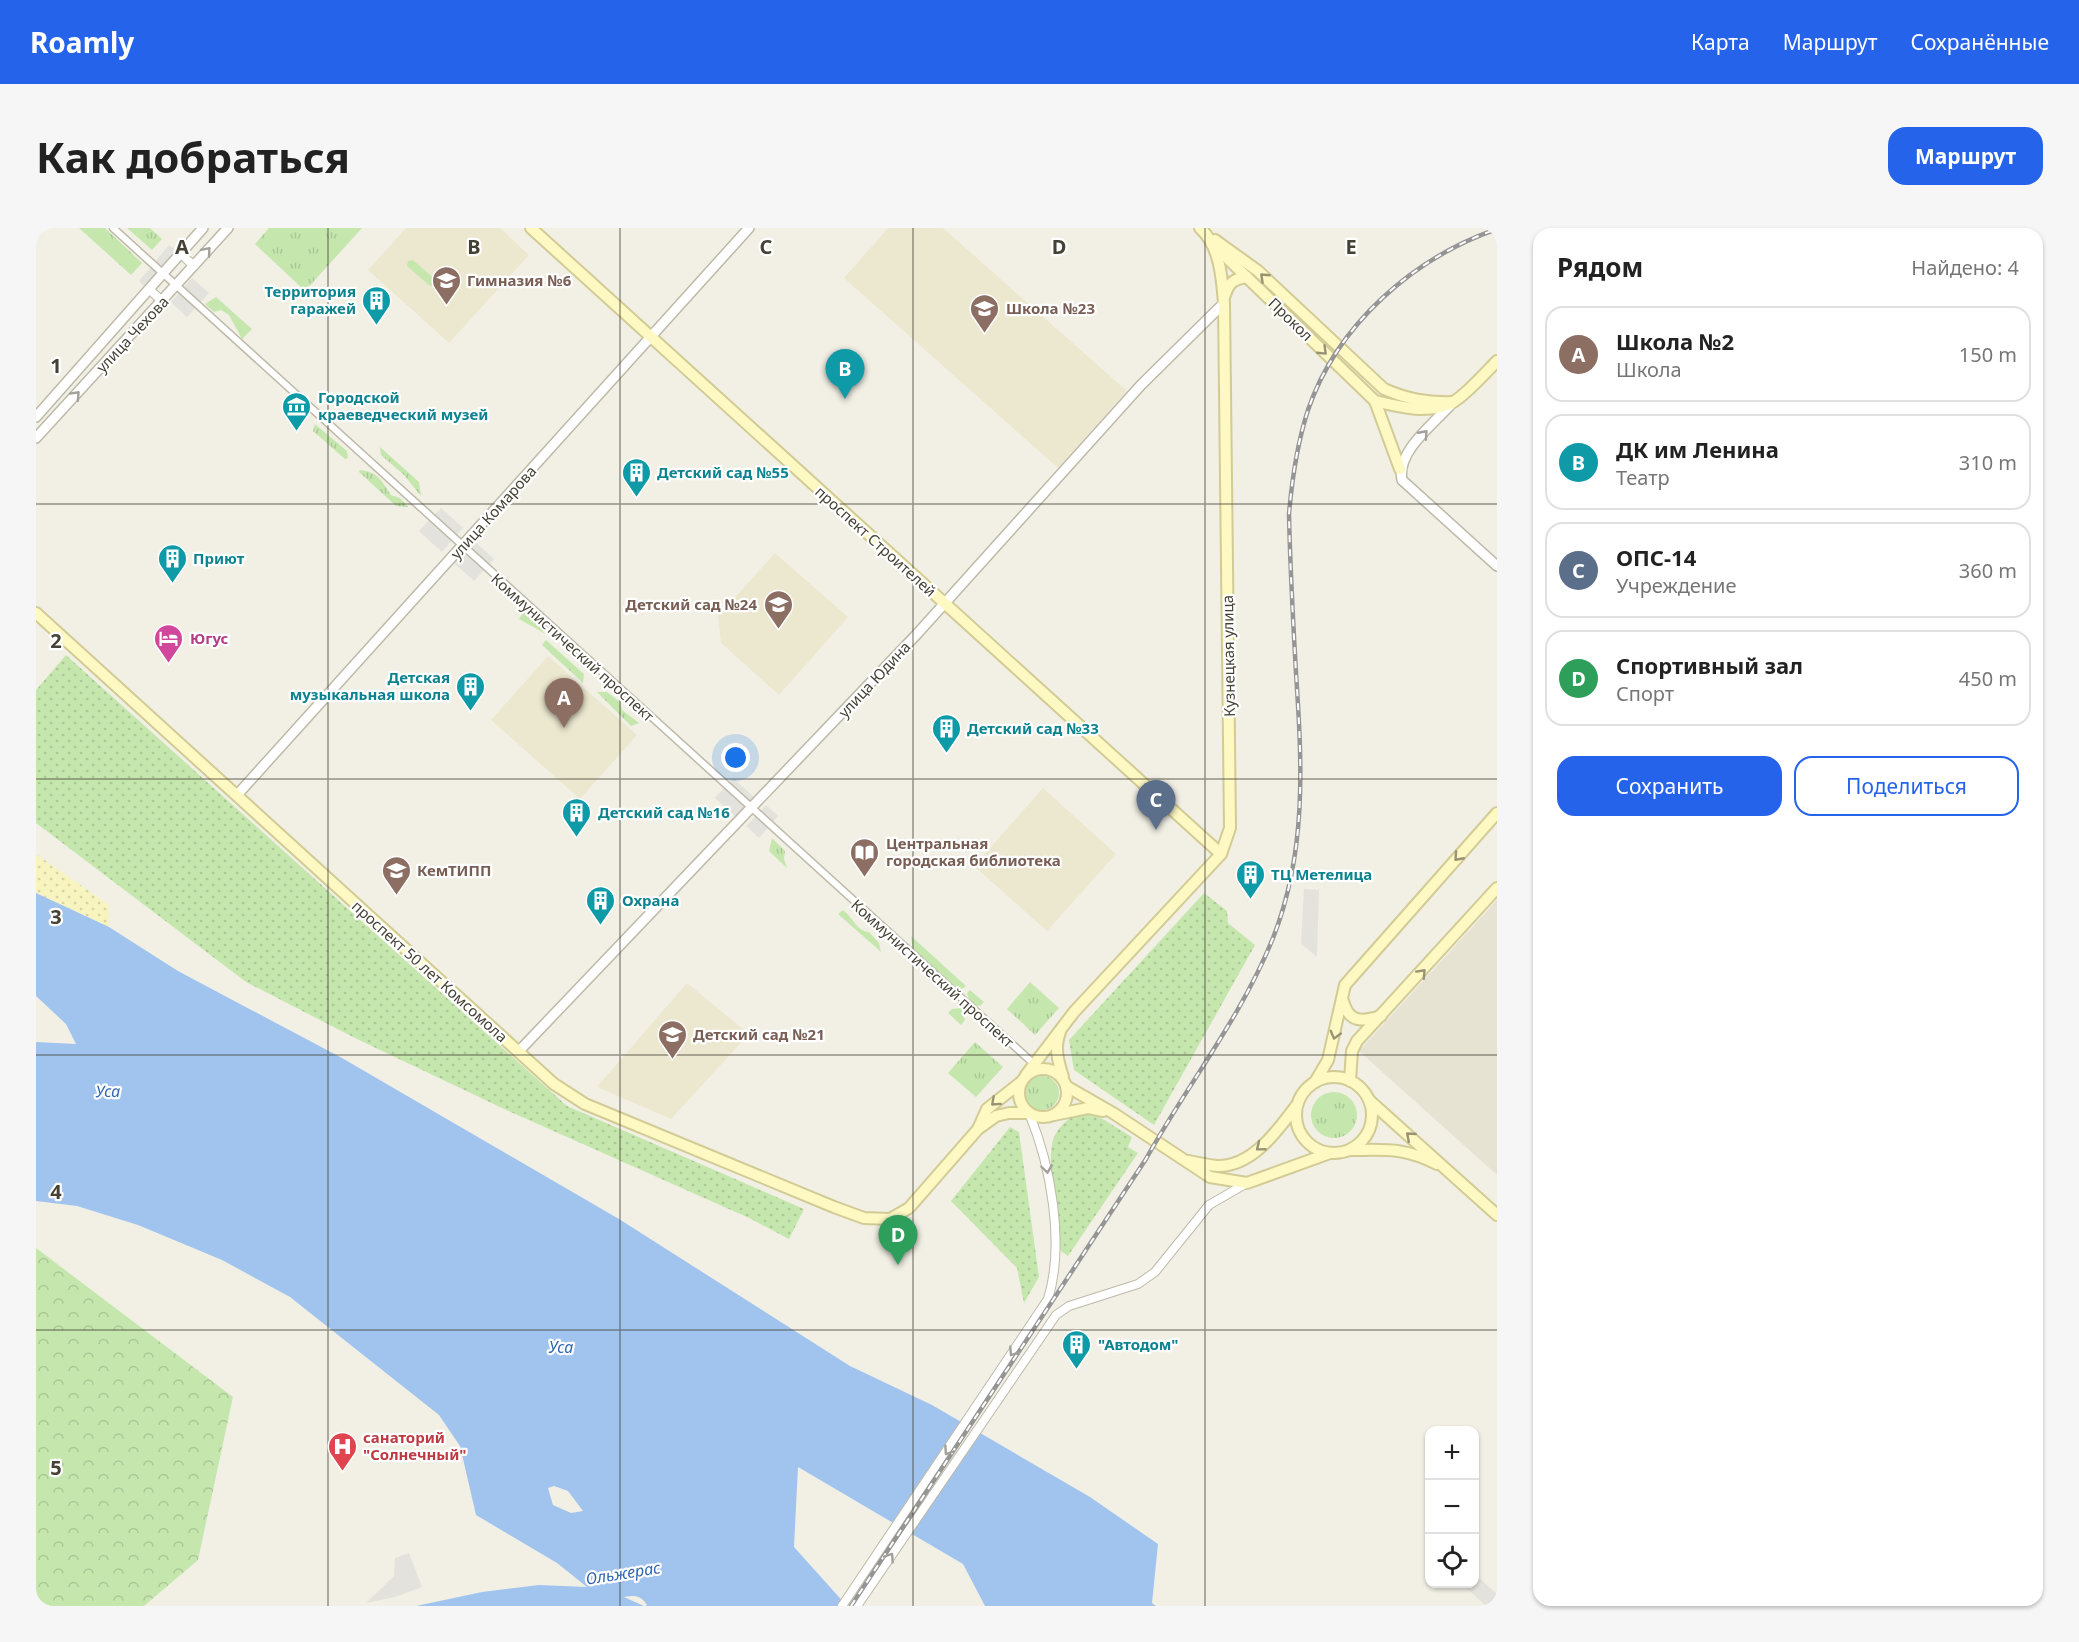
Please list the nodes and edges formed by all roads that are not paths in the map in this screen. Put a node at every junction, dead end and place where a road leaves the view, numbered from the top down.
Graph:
1 (113, 228) edge
2 (203, 228) edge
3 (228, 228) edge
4 (531, 228) edge
5 (749, 228) edge
6 (1204, 232) edge
7 (181, 254) junction
8 (194, 266) junction
9 (164, 274) junction
10 (1247, 277) junction
11 (177, 286) junction
12 (150, 290) junction
13 (162, 301) junction
14 (1224, 301) junction
15 (651, 338) junction
16 (1497, 361) edge
17 (1375, 401) junction
18 (1453, 402) junction
19 (36, 417) edge
20 (36, 438) edge
21 (1400, 469) junction
22 (462, 546) junction
23 (1497, 566) edge
24 (945, 603) junction
25 (36, 613) edge
26 (237, 795) junction
27 (752, 810) junction
28 (1497, 813) edge
29 (1221, 854) junction
30 (1497, 888) edge
31 (1343, 1000) junction
32 (1382, 1016) junction
33 (1063, 1026) junction
34 (519, 1051) junction
35 (1034, 1064) junction
36 (1023, 1079) junction
37 (1350, 1081) junction
38 (1315, 1082) junction
39 (1065, 1083) junction
40 (1369, 1100) junction
41 (1298, 1103) junction
42 (1029, 1113) junction
43 (1113, 1113) junction
44 (1051, 1116) junction
45 (978, 1129) junction
46 (1350, 1150) junction
47 (1330, 1153) junction
48 (1183, 1160) junction
49 (1450, 1171) junction
50 (1247, 1183) junction
51 (1497, 1215) edge
52 (843, 1606) edge
53 (857, 1606) edge

1 - 9 street, Коммунистический проспект
2 - 7 street, улица Чехова
8 -> 3 street, улица Чехова
4 - 15 main road, проспект Строителей
5 - 15 street, улица Комарова
6 - 10 main road, Прокол
6 - 14 main road, Кузнецкая улица
18 -> 6 main road
7 - 8 street
7 - 9 street, улица Чехова
8 - 11 street, улица Чехова
9 - 11 street, Коммунистический проспект
9 - 12 street, улица Чехова
10 - 14 main road
10 -> 17 main road, Прокол
11 - 13 street, улица Чехова
11 - 22 street, Коммунистический проспект
12 - 13 street
12 - 19 street, улица Чехова
20 -> 13 street, улица Чехова
14 - 24 street, улица Юдина
14 - 29 main road, Кузнецкая улица
15 - 22 street, улица Комарова
15 - 24 main road, проспект Строителей
16 - 18 main road
17 - 18 main road
17 - 21 main road
21 -> 18 street
21 - 23 street
22 - 26 street, улица Комарова
22 - 27 street, Коммунистический проспект
24 - 27 street, улица Юдина
24 - 29 main road, проспект Строителей
25 - 26 main road, проспект 50 лет Комсомола
26 - 34 main road, проспект 50 лет Комсомола
27 - 34 street, улица Юдина
27 - 35 street, Коммунистический проспект
28 -> 31 main road
29 - 33 main road, Кузнецкая улица
32 -> 30 main road
31 - 32 main road
31 -> 38 main road
32 - 37 main road
33 - 35 main road, Кузнецкая улица
33 - 39 main road
34 - 45 main road, проспект 50 лет Комсомола
35 - 36 main road, Кузнецкая улица
36 - 39 main road
36 - 42 main road
36 -> 45 main road, Кузнецкая улица
37 - 38 main road
37 - 40 main road
38 - 41 main road
39 - 43 main road
39 - 44 main road
40 - 46 main road
49 -> 40 main road
41 - 47 main road
41 -> 48 main road
42 - 44 main road
42 - 45 main road
42 -> 52 street
43 - 44 main road
43 - 48 main road
46 - 47 main road
46 - 49 main road
47 - 50 main road
48 - 50 main road
49 - 51 main road
53 -> 50 street

